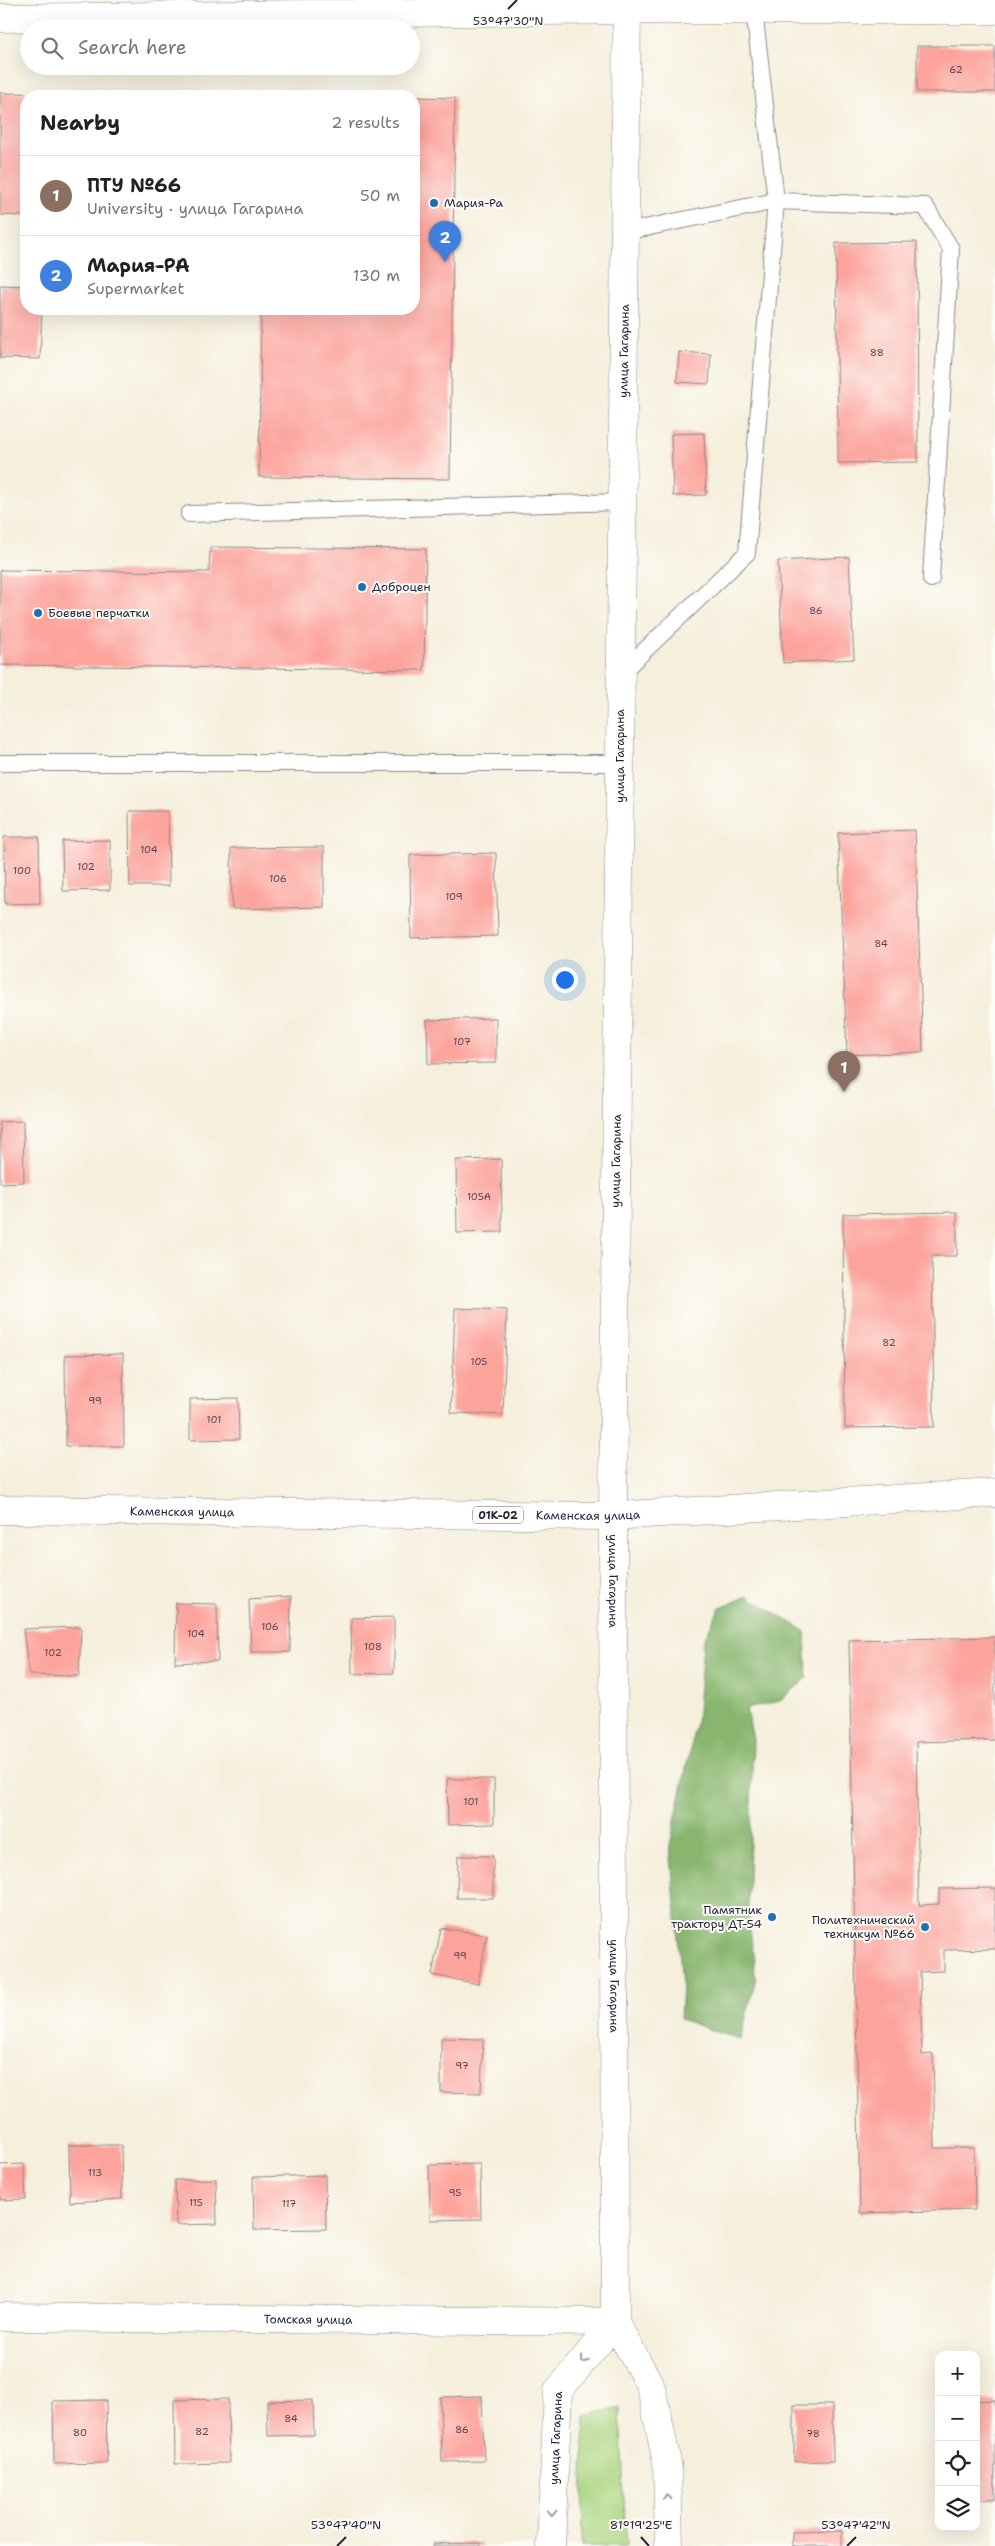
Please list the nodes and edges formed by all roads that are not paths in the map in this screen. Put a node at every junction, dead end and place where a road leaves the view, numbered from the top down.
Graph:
1 (627, 5) edge
2 (754, 10) junction
3 (995, 10) edge
4 (0, 18) edge
5 (776, 202) junction
6 (625, 232) junction
7 (622, 502) junction
8 (189, 514) dead end
9 (931, 579) dead end
10 (620, 673) junction
11 (0, 763) edge
12 (620, 763) junction
13 (995, 1493) edge
14 (0, 1510) edge
15 (613, 1516) junction
16 (0, 2318) edge
17 (615, 2322) junction
18 (551, 2546) edge
19 (668, 2546) edge

1 - 2 street
1 - 4 street
1 - 6 street, улица Гагарина
2 - 3 street
2 - 5 lane
5 - 6 lane
5 - 9 lane
5 - 10 lane
6 - 7 street, улица Гагарина
7 - 8 lane
7 - 10 street, улица Гагарина
10 - 12 street, улица Гагарина
11 - 12 lane
12 - 15 street, улица Гагарина
13 - 15 street, Каменская улица / 01К-02
14 - 15 street, Каменская улица / 01К-02
15 - 17 street, улица Гагарина
16 - 17 street, Томская улица
17 -> 18 street, улица Гагарина
19 -> 17 street, улица Гагарина

